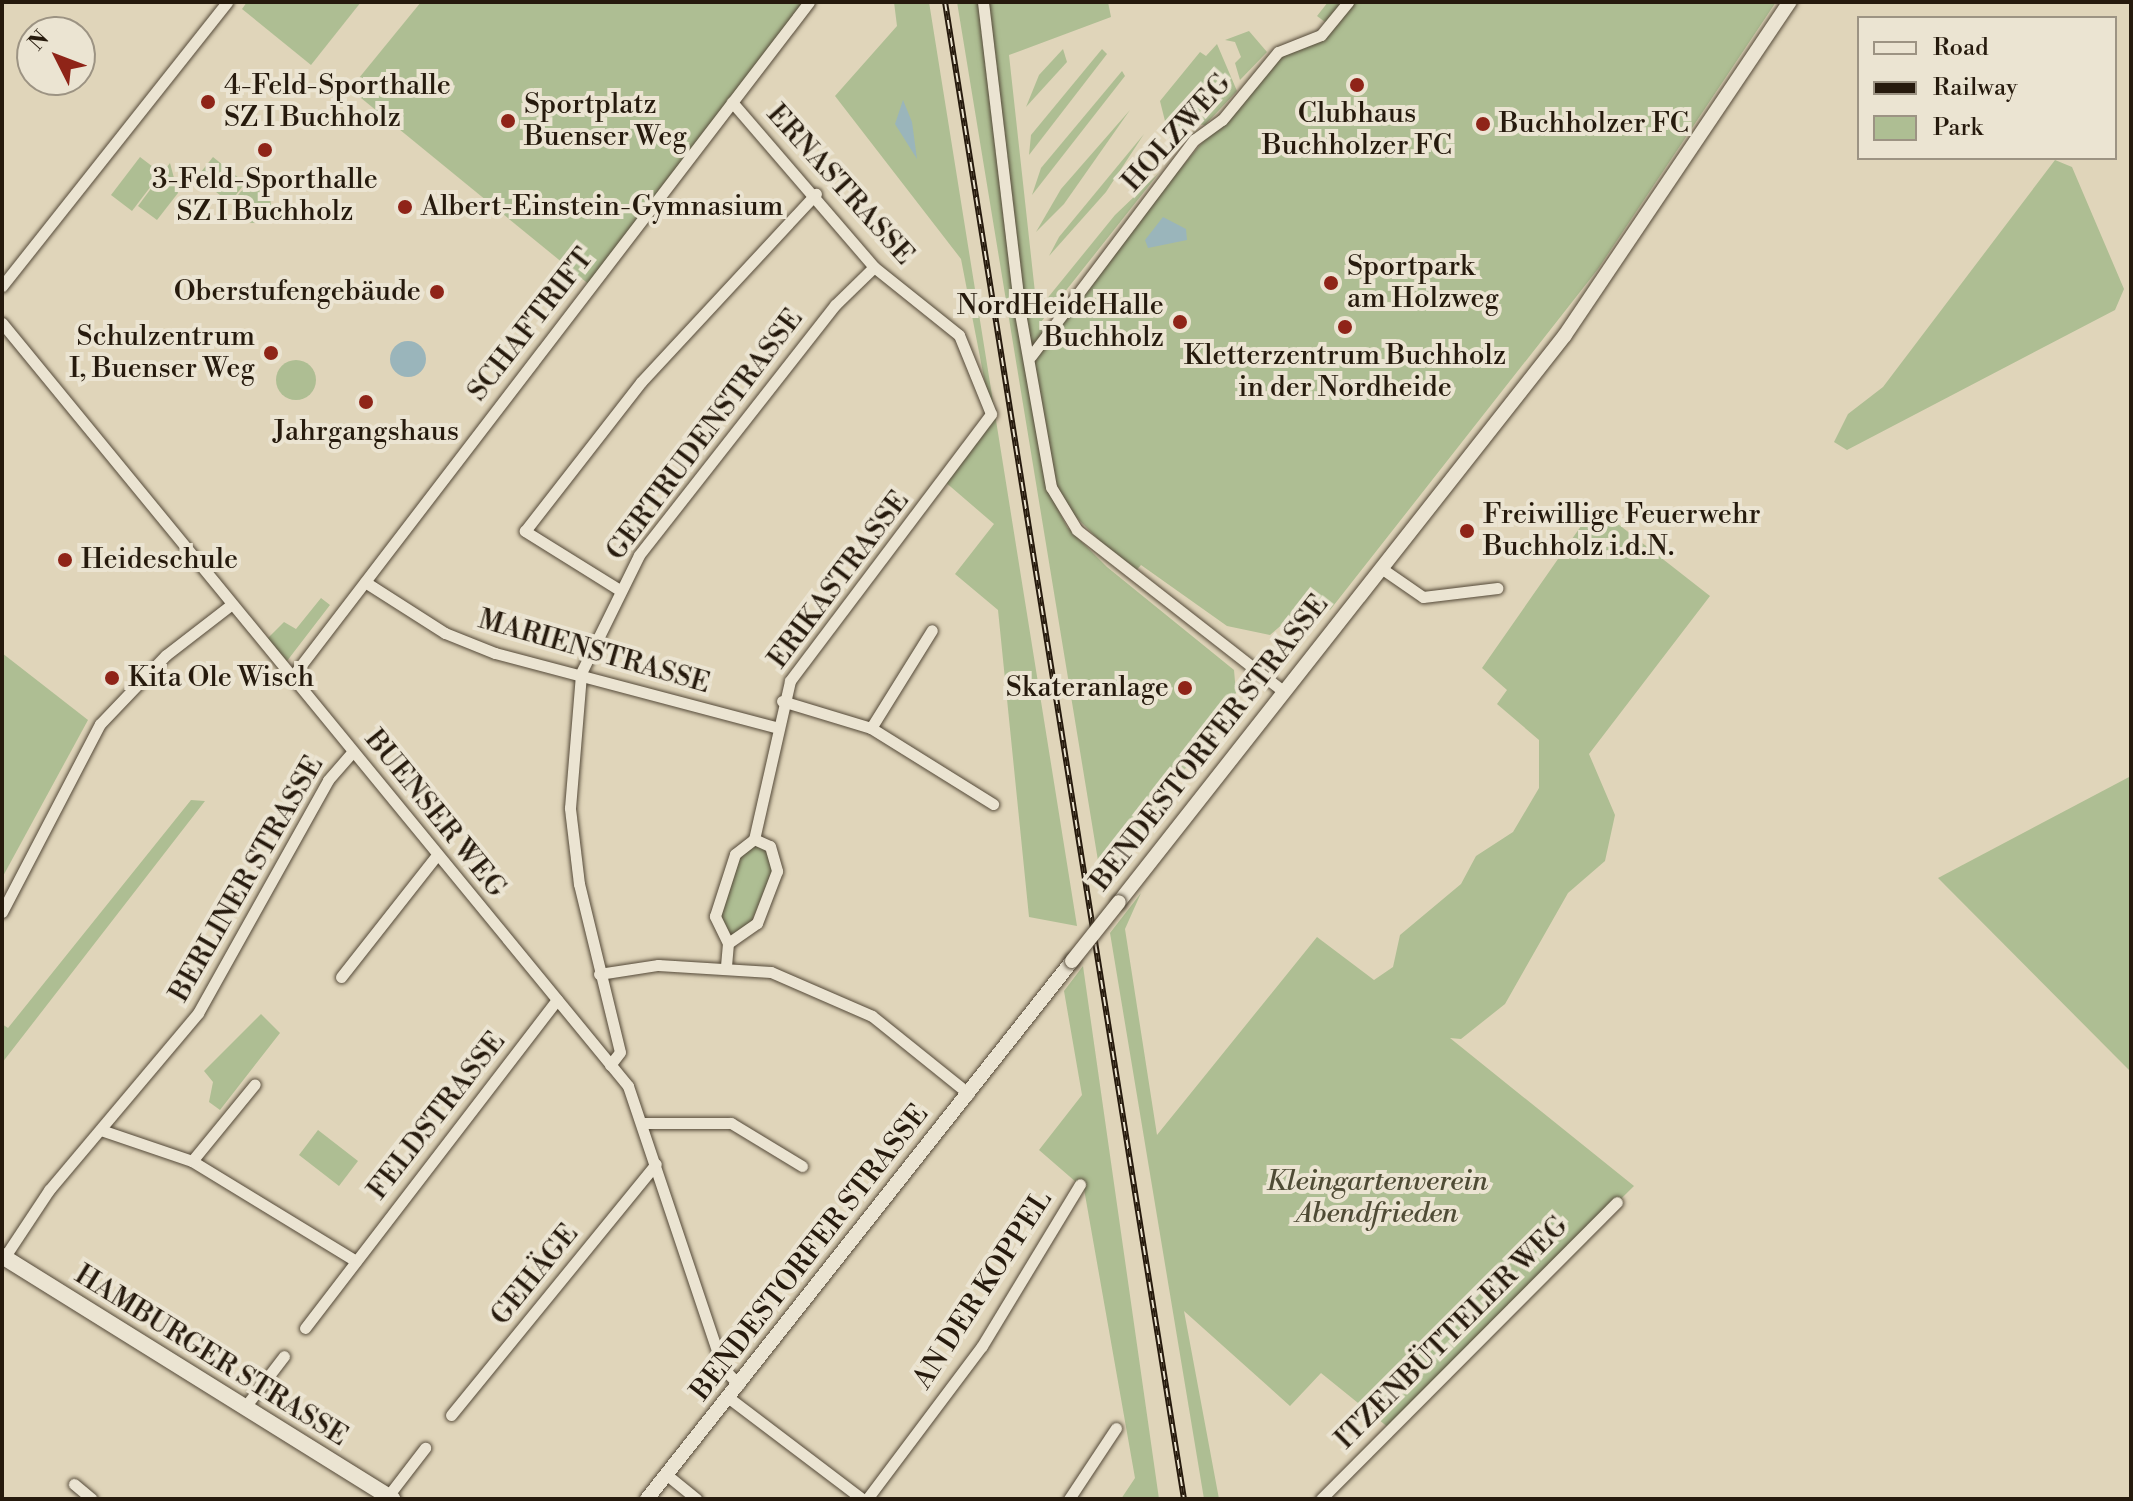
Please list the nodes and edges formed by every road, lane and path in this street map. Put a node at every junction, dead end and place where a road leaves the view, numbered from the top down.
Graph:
1 (227, 2) edge
2 (809, 2) edge
3 (983, 2) edge
4 (1348, 2) edge
5 (1790, 2) edge
6 (732, 102) junction
7 (816, 194) junction
8 (874, 267) junction
9 (2, 286) edge
10 (2, 323) edge
11 (1031, 356) junction
12 (991, 414) joint
13 (1381, 568) junction
14 (365, 582) junction
15 (1497, 588) dead end
16 (618, 589) junction
17 (232, 604) junction
18 (932, 630) dead end
19 (581, 673) junction
20 (292, 677) junction
21 (1283, 691) junction
22 (782, 701) junction
23 (776, 727) junction
24 (871, 728) junction
25 (353, 751) junction
26 (993, 804) dead end
27 (754, 839) junction
28 (437, 855) junction
29 (2, 912) edge
30 (728, 943) junction
31 (726, 966) junction
32 (599, 974) junction
33 (341, 977) dead end
34 (557, 1000) junction
35 (610, 1065) junction
36 (255, 1084) dead end
37 (969, 1094) junction
38 (643, 1123) junction
39 (101, 1130) junction
40 (192, 1161) junction
41 (656, 1164) junction
42 (802, 1166) dead end
43 (1080, 1184) dead end
44 (1617, 1202) dead end
45 (3, 1257) edge
46 (356, 1261) junction
47 (305, 1328) dead end
48 (284, 1356) dead end
49 (739, 1385) junction
50 (729, 1398) junction
51 (245, 1407) junction
52 (451, 1415) dead end
53 (1116, 1428) dead end
54 (425, 1448) dead end
55 (667, 1475) junction
56 (74, 1484) dead end
57 (390, 1498) edge
58 (92, 1499) edge
59 (647, 1499) edge
60 (697, 1499) edge
61 (865, 1499) edge
62 (1069, 1499) edge
63 (1321, 1499) edge

1 - 9 street
2 - 6 street, SCHAFTRIFT
3 - 11 street
4 - 11 street, HOLZWEG
5 - 13 street, BENDESTORFER STRASSE
6 - 7 street, ERNASTRASSE
6 - 14 street, SCHAFTRIFT
7 - 8 street, ERNASTRASSE
7 - 16 street
8 - 12 street, ERNASTRASSE
8 - 16 street, GERTRUDENSTRASSE
10 - 17 street, BUENSER WEG
11 - 21 street
12 - 22 street, ERIKASTRASSE
13 - 15 street
13 - 21 street, BENDESTORFER STRASSE
14 - 19 street, MARIENSTRASSE
14 - 20 street, SCHAFTRIFT
16 - 19 street, GERTRUDENSTRASSE
17 - 20 street, BUENSER WEG
17 - 29 street
18 - 24 street
19 - 23 street, MARIENSTRASSE
19 - 32 street, GERTRUDENSTRASSE
20 - 25 street, BUENSER WEG
21 - 37 street, BENDESTORFER STRASSE, bridge
22 - 23 street, ERIKASTRASSE
22 - 24 street
23 - 27 street, ERIKASTRASSE
24 - 26 street
25 - 28 street, BUENSER WEG
25 - 39 street, BERLINER STRASSE
27 - 30 street, ERIKASTRASSE
27 - 30 street
28 - 33 street
28 - 34 street, BUENSER WEG
30 - 31 street, ERIKASTRASSE
31 - 32 street
31 - 37 street
32 - 35 street, GERTRUDENSTRASSE
34 - 35 street, BUENSER WEG
34 - 46 street, FELDSTRASSE
35 - 38 street, BUENSER WEG
36 - 40 street
37 - 49 street, BENDESTORFER STRASSE
38 - 41 street, BUENSER WEG
38 - 42 street
39 - 40 street
39 - 45 street, BERLINER STRASSE
40 - 46 street
41 - 49 street, BUENSER WEG
41 - 52 street, GEHÄGE
43 - 61 street, AN DER KOPPEL
44 - 63 street, ITZENBÜTTELER WEG
45 - 51 main road, HAMBURGER STRASSE
46 - 47 street, FELDSTRASSE
48 - 51 street
49 - 50 street, BENDESTORFER STRASSE
50 - 55 street, BENDESTORFER STRASSE
50 - 61 street
51 - 57 main road, HAMBURGER STRASSE
53 - 62 street
54 - 57 street
55 - 59 street, BENDESTORFER STRASSE
55 - 60 street
56 - 58 street

